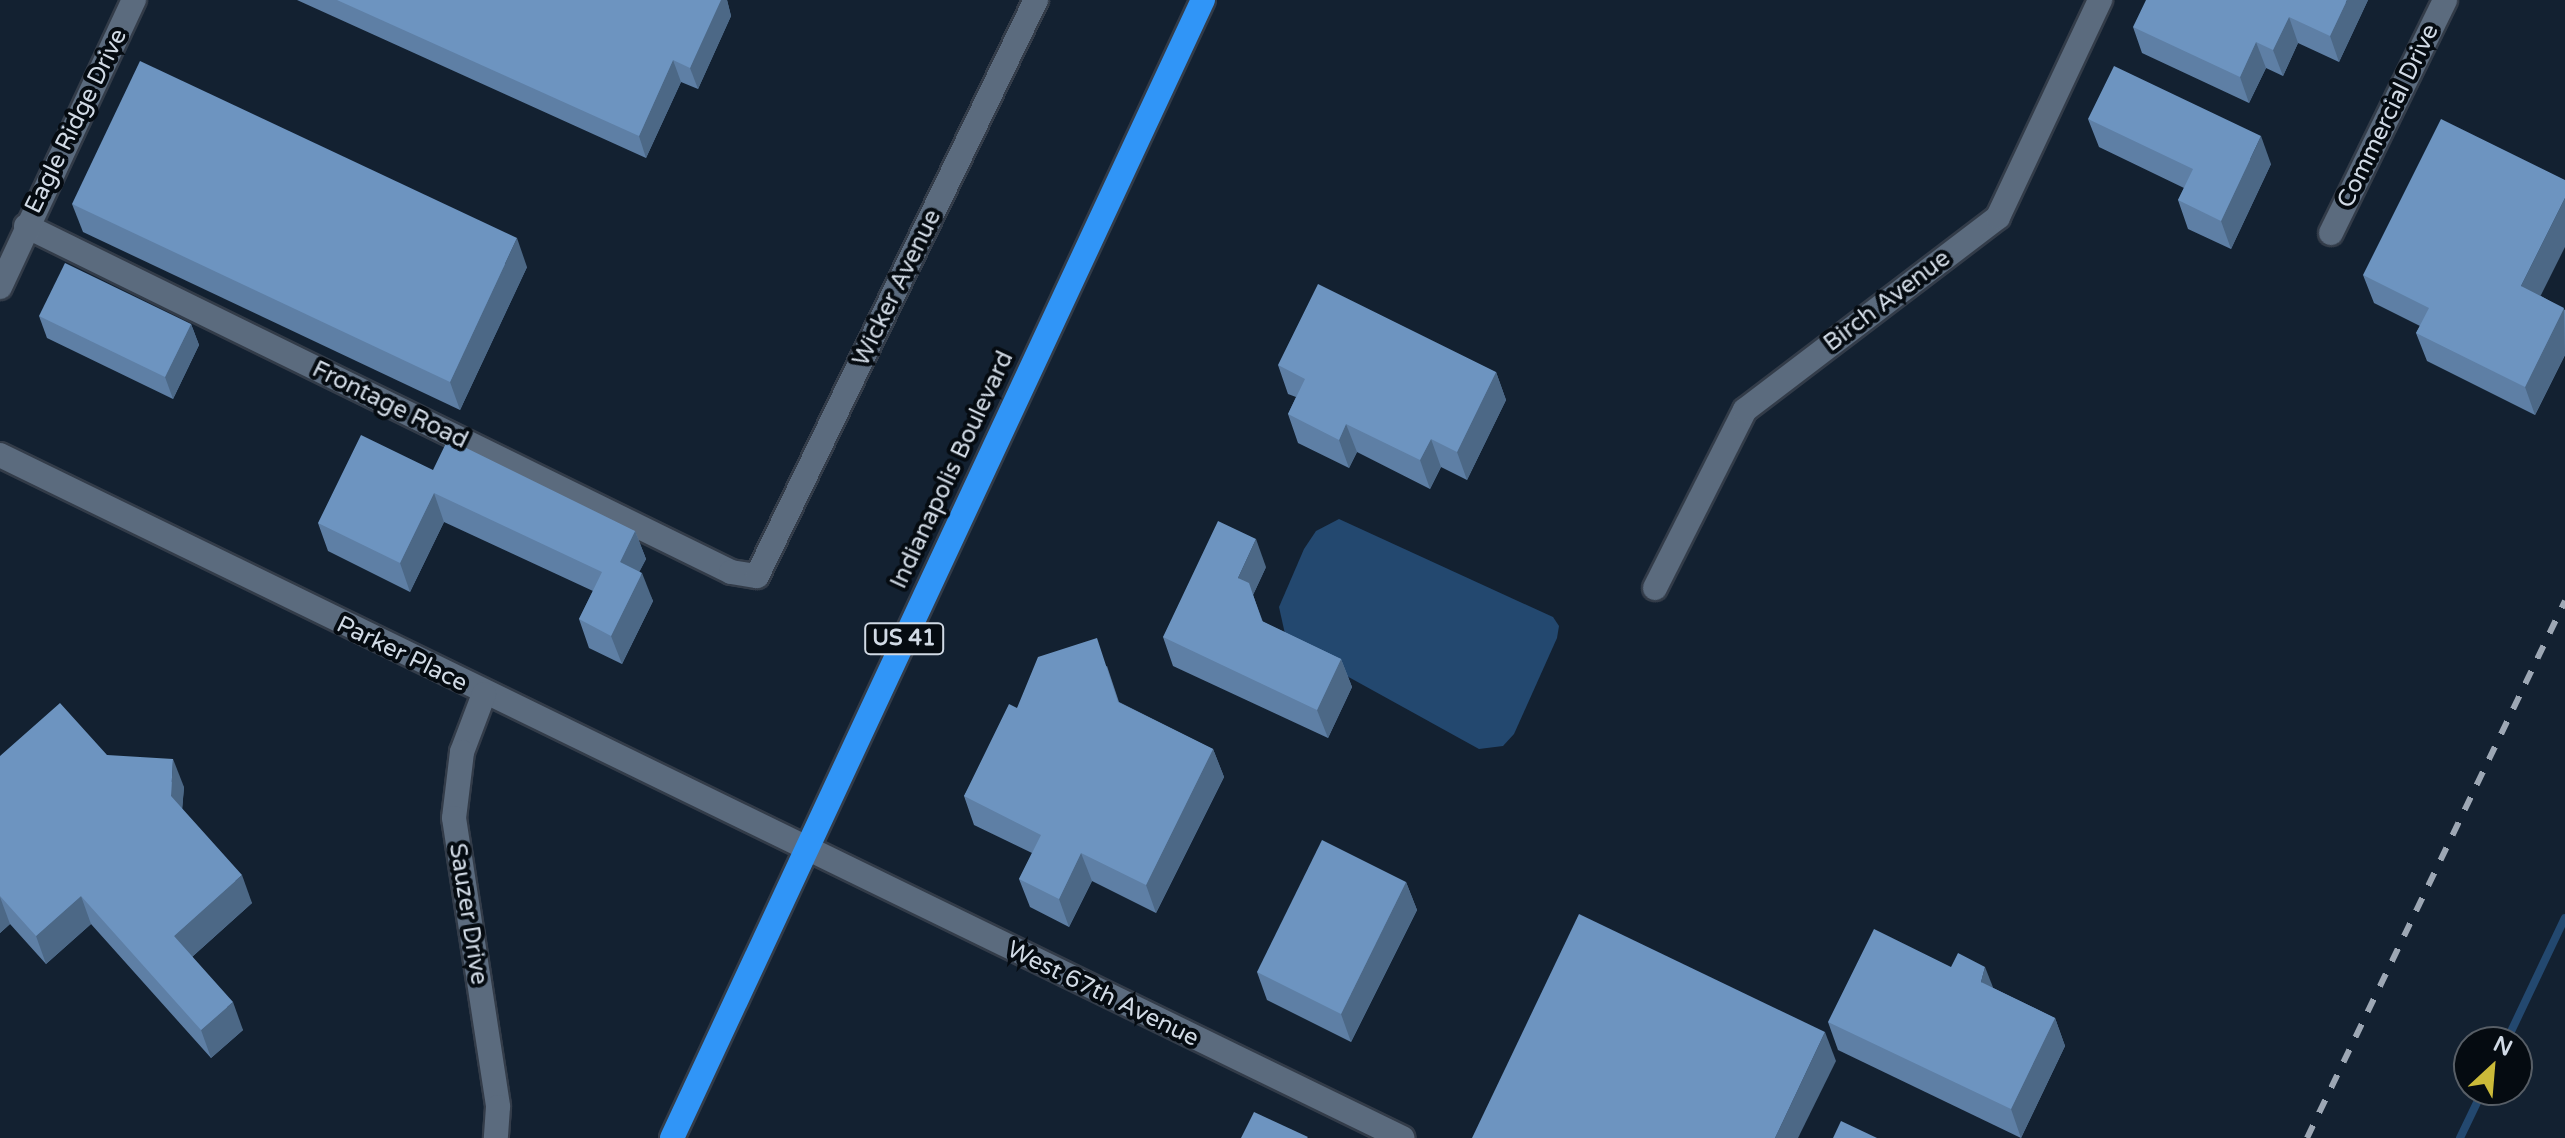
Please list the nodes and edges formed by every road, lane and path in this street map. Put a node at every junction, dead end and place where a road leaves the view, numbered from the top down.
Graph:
1 (134, 0) edge
2 (1036, 0) edge
3 (1203, 0) edge
4 (2100, 0) edge
5 (2445, 0) edge
6 (26, 226) junction
7 (2331, 233) dead end
8 (0, 287) edge
9 (0, 455) edge
10 (757, 576) joint
11 (1655, 588) dead end
12 (484, 694) junction
13 (806, 848) junction
14 (496, 1138) edge
15 (672, 1138) edge
16 (1402, 1138) edge

1 - 6 street, Eagle Ridge Drive
2 - 10 street, Wicker Avenue
3 - 13 highway, Indianapolis Boulevard / US 41
4 - 11 street, Birch Avenue
5 - 7 street, Commercial Drive
6 - 8 street, Eagle Ridge Drive
6 - 10 street, Frontage Road
9 - 12 street, Parker Place
12 - 13 street, Parker Place
12 - 14 street, Sauzer Drive
13 - 15 highway, Indianapolis Boulevard / US 41
13 - 16 street, West 67th Avenue

